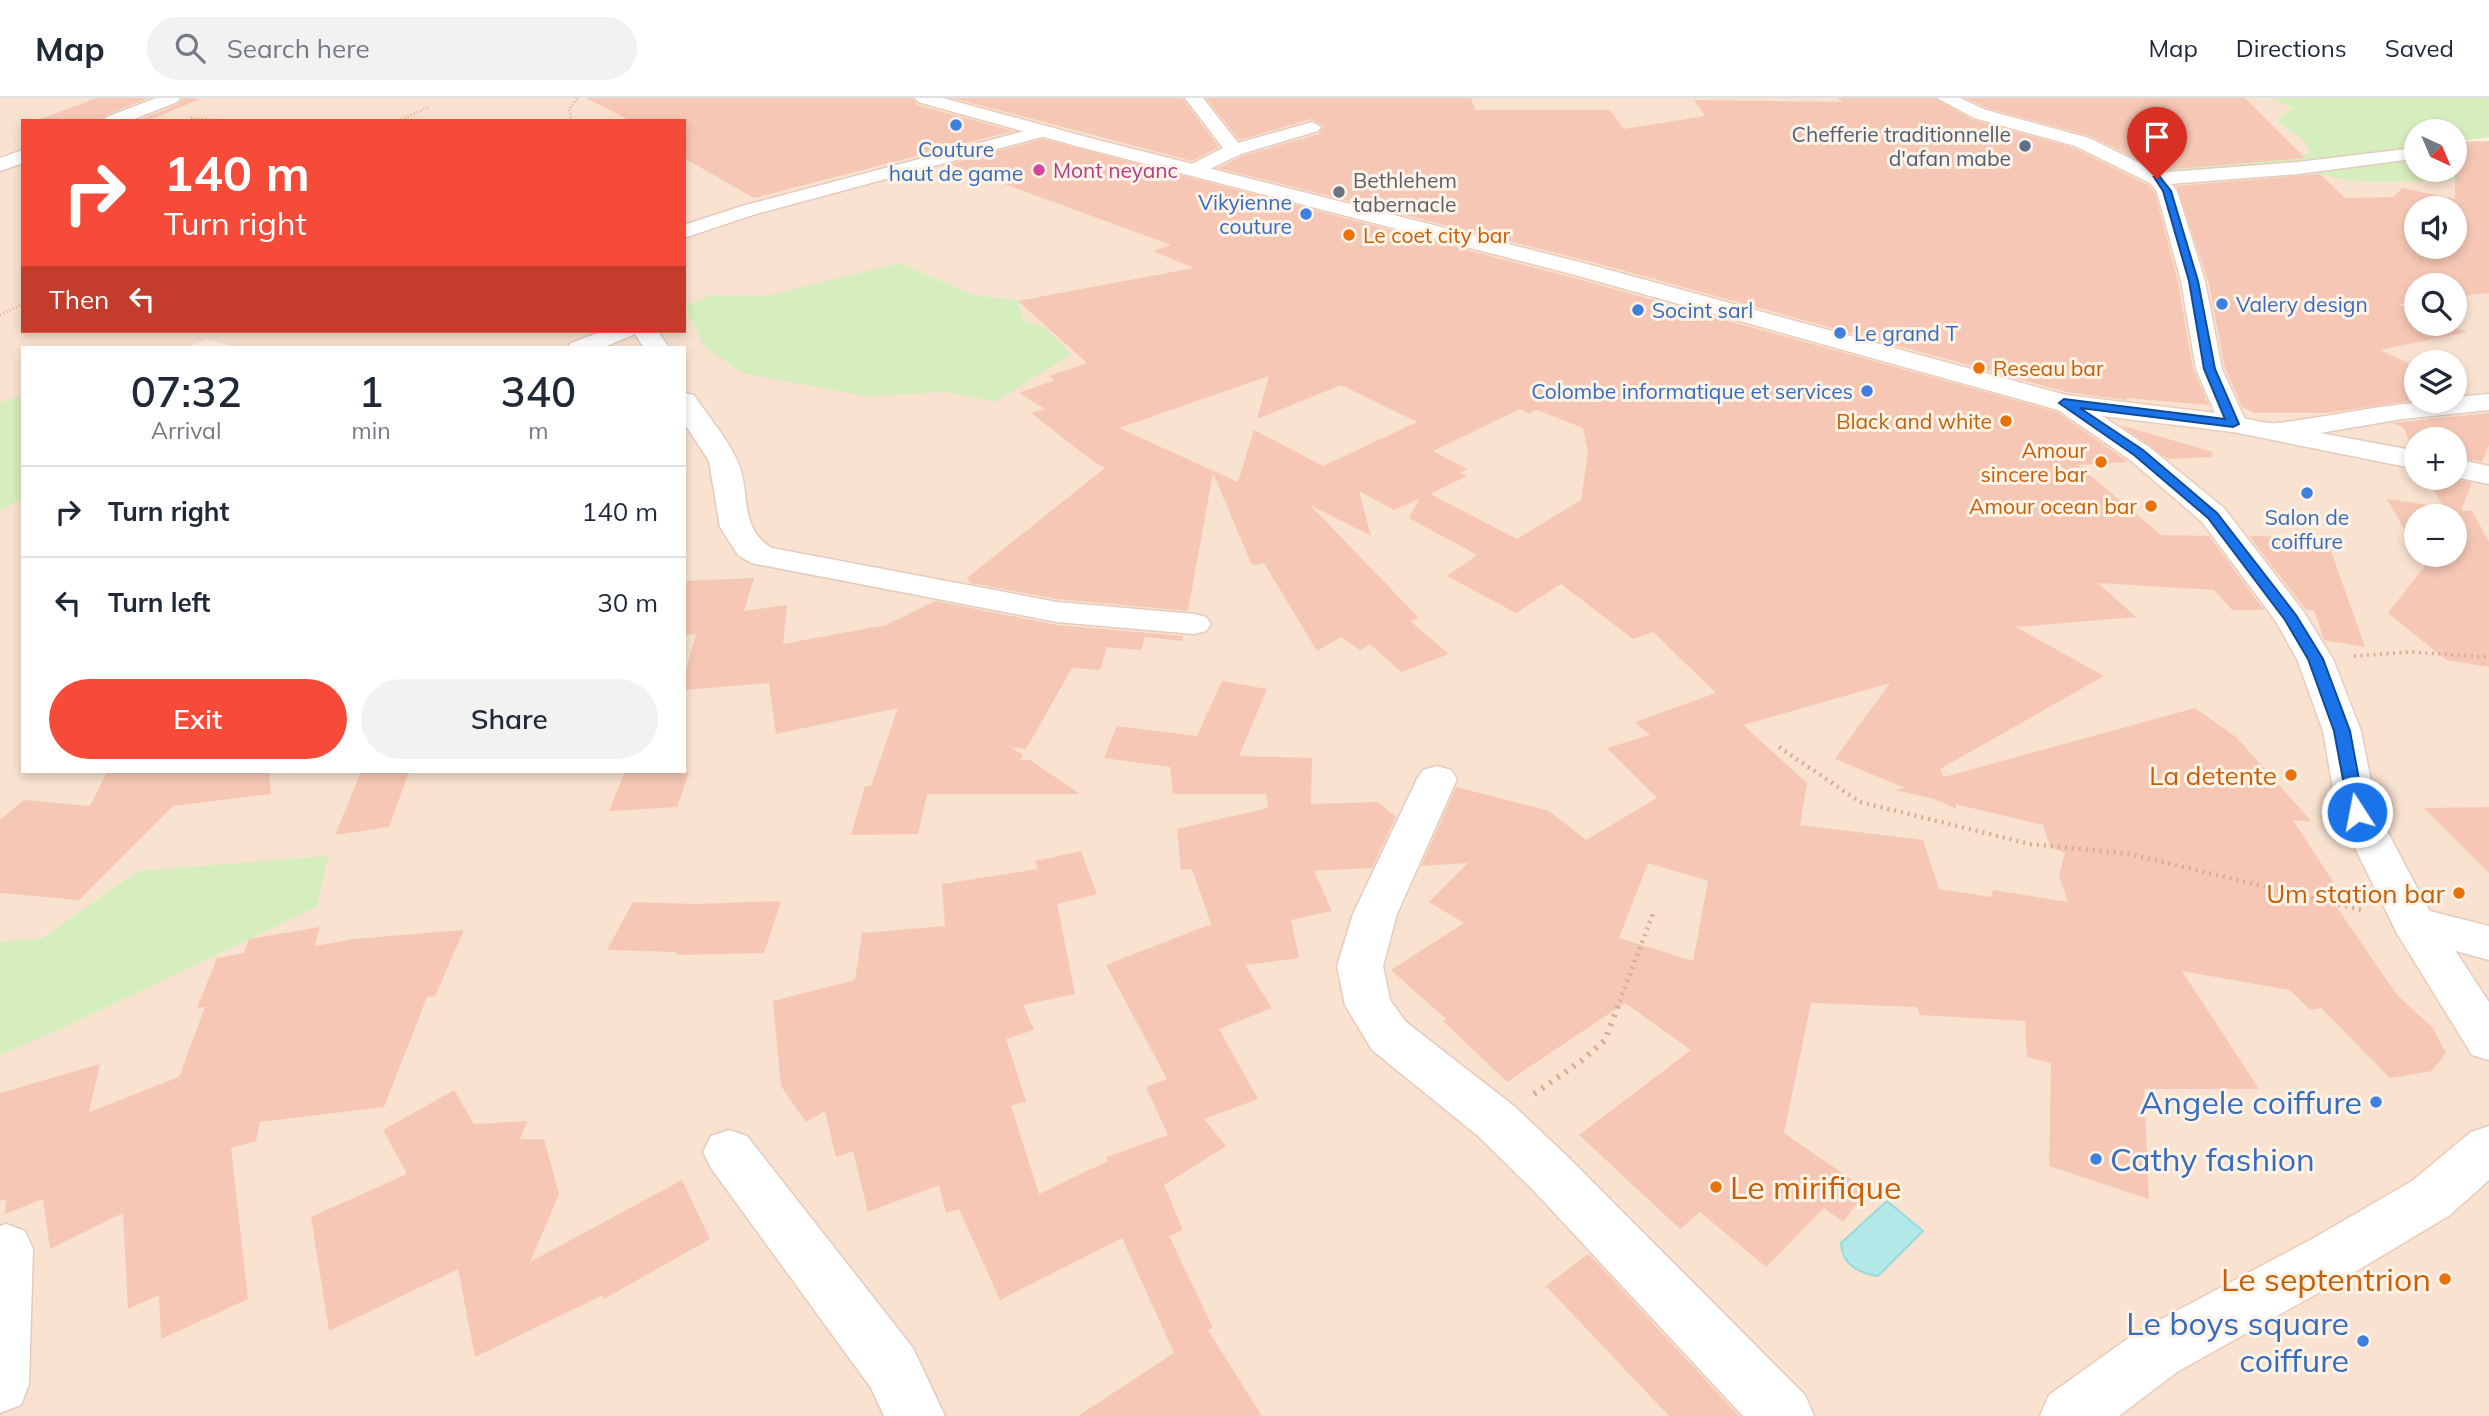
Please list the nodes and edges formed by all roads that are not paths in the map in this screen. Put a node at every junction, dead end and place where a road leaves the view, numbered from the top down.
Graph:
1 (171, 98) edge
2 (924, 98) edge
3 (1194, 98) edge
4 (1946, 98) edge
5 (118, 119) edge
6 (1312, 127) dead end
7 (1043, 131) junction
8 (1234, 150) junction
9 (2404, 155) edge
10 (21, 157) edge
11 (0, 165) edge
12 (1197, 169) junction
13 (2157, 179) junction
14 (686, 231) edge
15 (620, 333) edge
16 (585, 346) edge
17 (2489, 402) edge
18 (2064, 403) junction
19 (686, 404) edge
20 (2233, 424) junction
21 (2278, 431) junction
22 (2404, 457) edge
23 (2467, 470) edge
24 (2489, 475) edge
25 (1194, 624) dead end
26 (1437, 779) dead end
27 (2414, 923) junction
28 (2489, 943) edge
29 (2489, 1041) edge
30 (2489, 1148) edge
31 (729, 1152) dead end
32 (6, 1249) dead end
33 (0, 1384) edge
34 (915, 1416) edge
35 (1784, 1416) edge
36 (2070, 1416) edge

1 - 5 street
2 - 7 street
3 - 8 street
4 - 13 street
6 - 8 street
7 - 12 street
7 - 14 street
8 - 12 street
9 - 13 street
10 - 11 street
12 - 18 street
13 - 20 street
15 - 16 street
17 - 21 street
18 - 20 street
18 - 27 street
19 - 25 street
20 - 21 street
21 - 22 street
23 - 24 street
26 - 35 street
27 - 28 street
27 - 29 street
30 - 36 street
31 - 34 street
32 - 33 street

